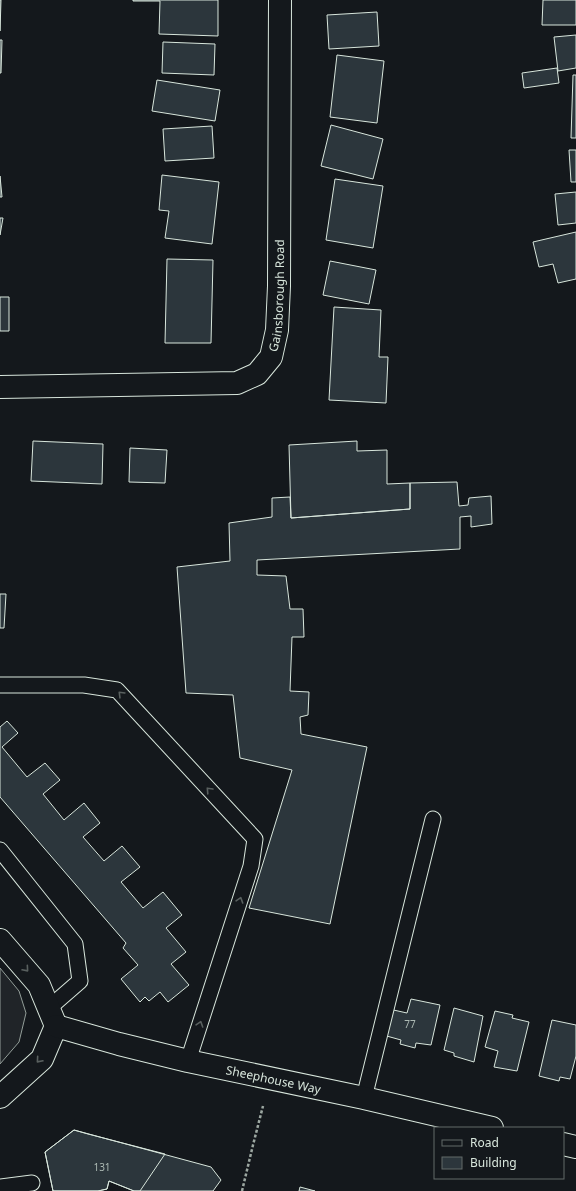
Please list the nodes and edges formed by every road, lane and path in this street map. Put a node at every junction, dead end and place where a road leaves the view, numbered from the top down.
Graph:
1 (280, 0) edge
2 (0, 387) edge
3 (0, 684) edge
4 (433, 819) dead end
5 (0, 850) edge
6 (0, 940) edge
7 (53, 1017) junction
8 (188, 1061) junction
9 (271, 1079) junction
10 (0, 1098) edge
11 (364, 1098) junction
12 (488, 1127) edge
13 (564, 1144) edge
14 (576, 1147) edge
15 (32, 1184) dead end
16 (0, 1187) edge
17 (242, 1191) edge

1 - 2 street, Gainsborough Road
8 -> 3 lane
4 - 11 lane
5 - 7 lane
6 -> 7 street
7 - 8 street, Sheephouse Way
7 -> 10 street
8 - 9 street, Sheephouse Way
9 - 11 street, Sheephouse Way
9 - 17 path
11 - 12 street, Sheephouse Way
13 - 14 street
15 - 16 lane

